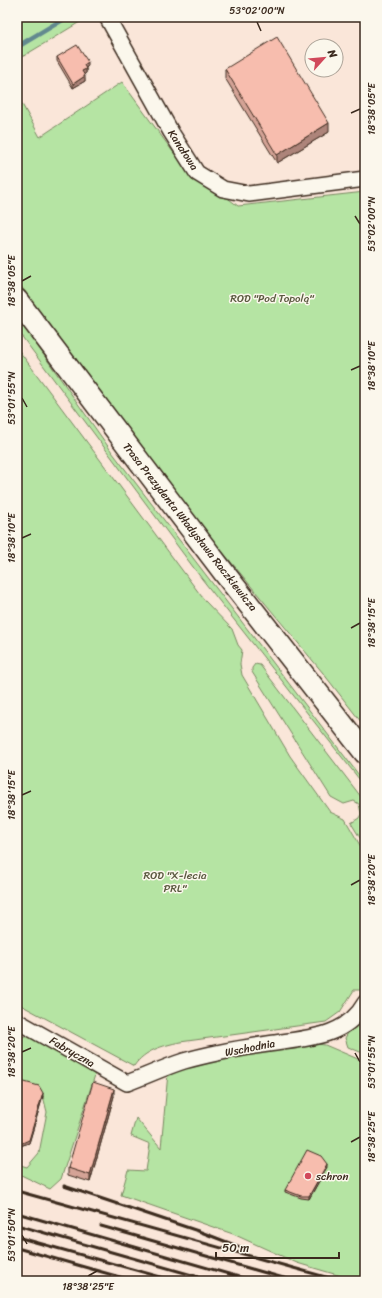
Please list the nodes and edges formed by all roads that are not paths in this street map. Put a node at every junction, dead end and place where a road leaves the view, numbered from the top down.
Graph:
1 (107, 17) edge
2 (365, 179) edge
3 (17, 300) edge
4 (365, 753) edge
5 (365, 1003) edge
6 (17, 1021) edge
7 (127, 1083) joint

1 - 2 street, Kanałowa
3 - 4 main road, Trasa Prezydenta Władysława Raczkiewicza
5 - 7 street, Wschodnia
6 - 7 street, Fabryczna

